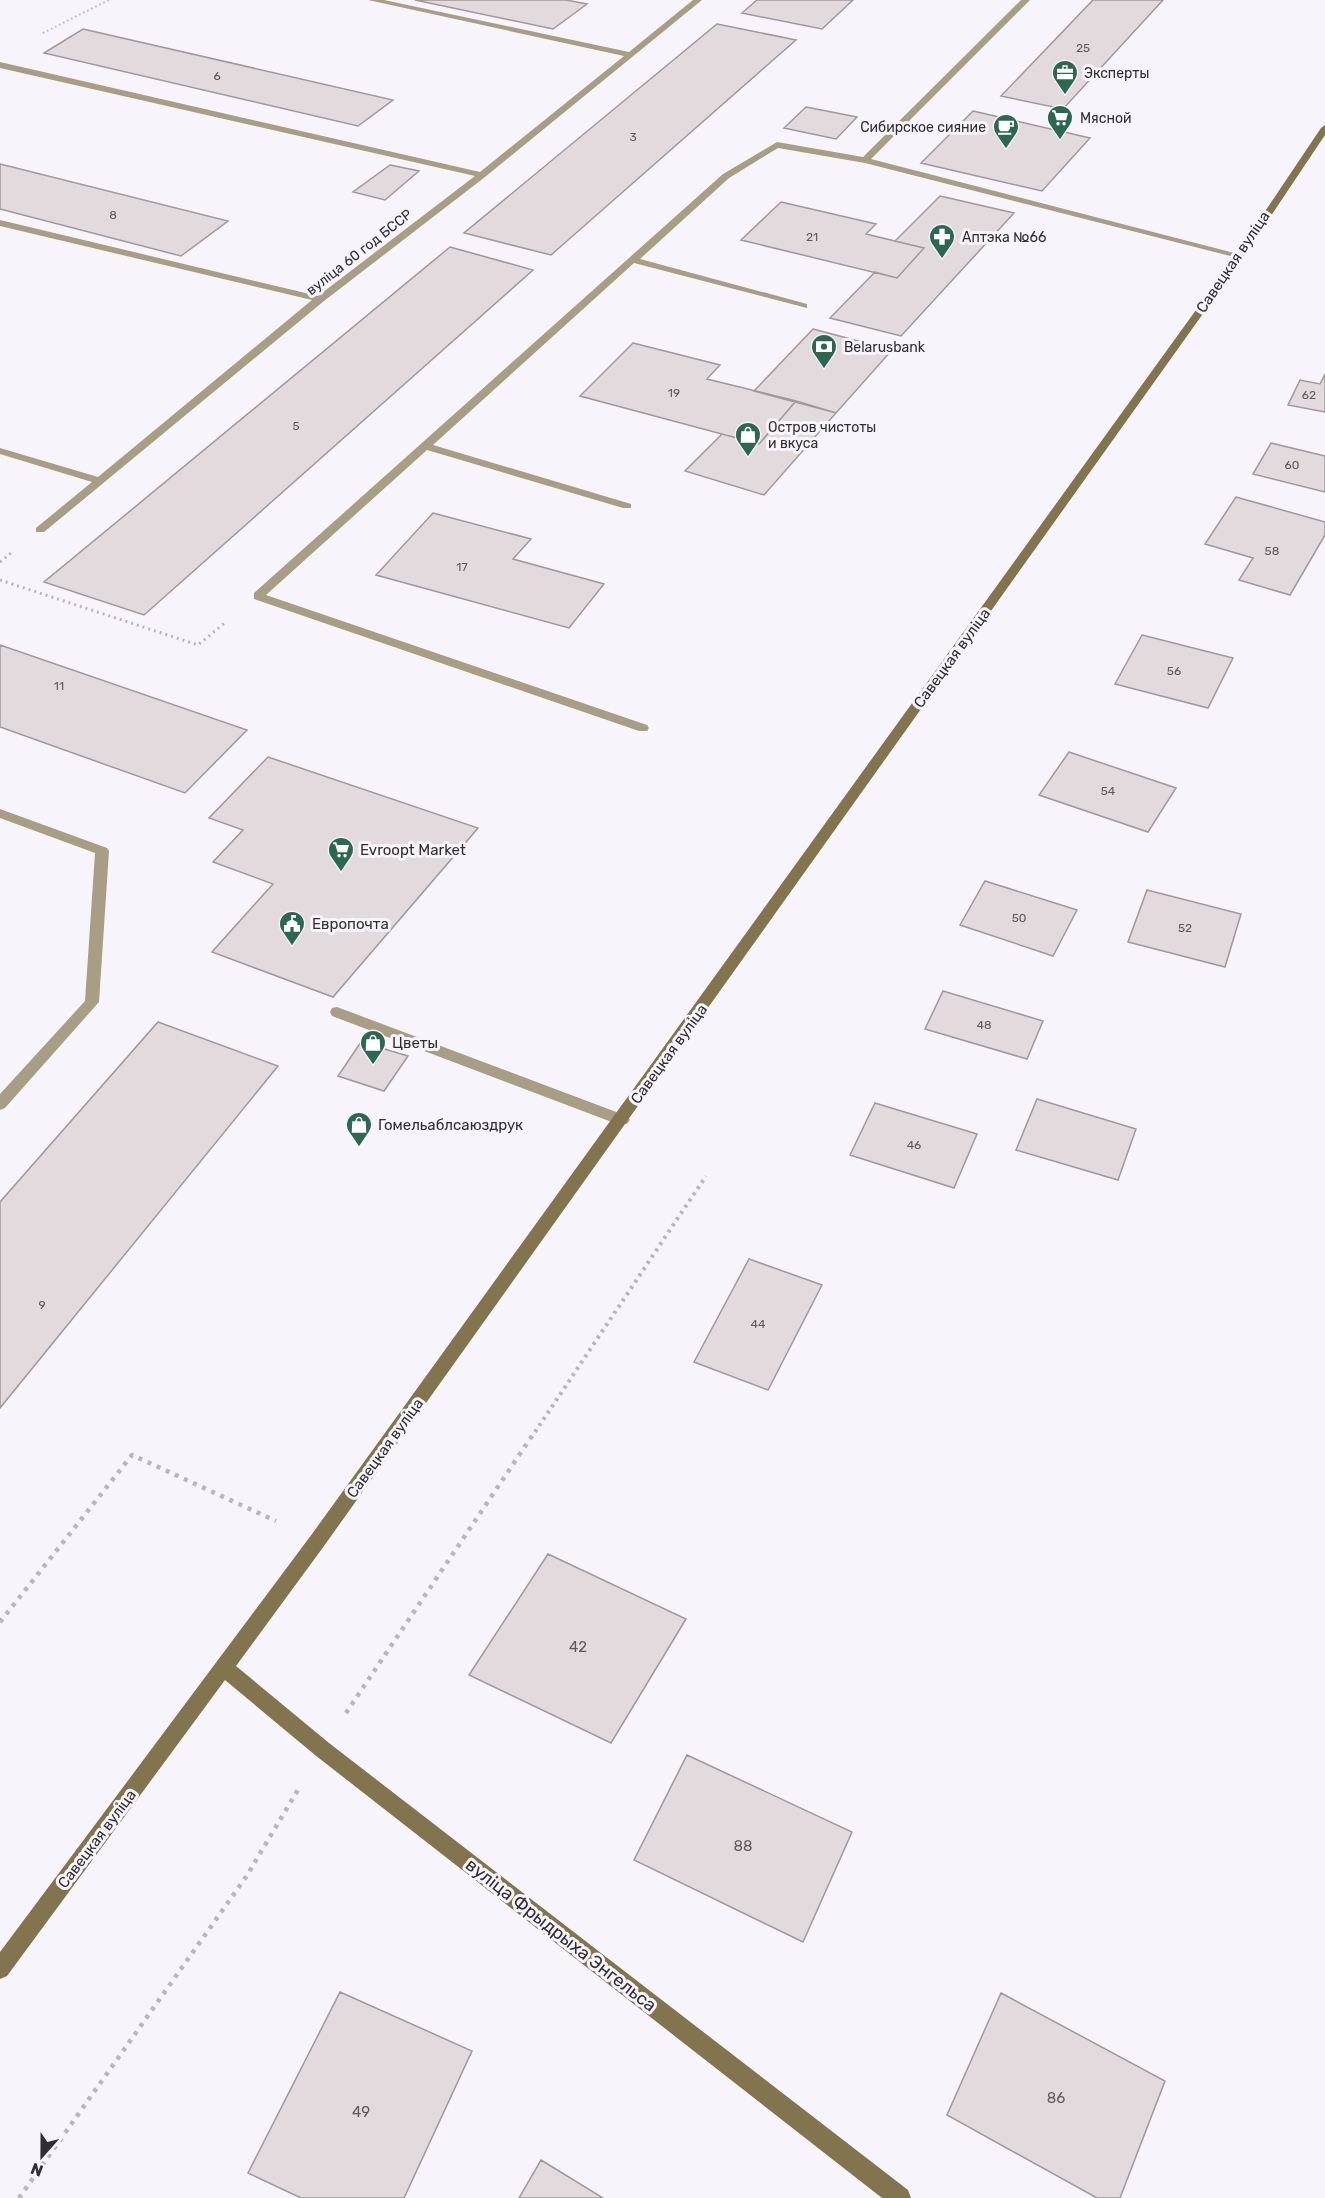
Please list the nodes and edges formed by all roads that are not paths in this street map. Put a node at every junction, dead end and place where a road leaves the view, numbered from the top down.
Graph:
1 (372, 0) edge
2 (698, 0) edge
3 (1026, 0) edge
4 (632, 55) junction
5 (0, 65) edge
6 (1325, 128) edge
7 (865, 160) junction
8 (482, 175) junction
9 (0, 223) edge
10 (1239, 258) junction
11 (633, 260) junction
12 (320, 299) junction
13 (803, 306) dead end
14 (426, 446) junction
15 (0, 452) edge
16 (101, 481) junction
17 (627, 506) dead end
18 (40, 530) dead end
19 (643, 728) dead end
20 (0, 813) edge
21 (338, 1012) dead end
22 (0, 1104) edge
23 (622, 1120) junction
24 (224, 1668) junction
25 (0, 1969) edge
26 (900, 2198) edge

1 - 4 lane
2 - 4 lane, вуліца 60 год БССР
3 - 7 lane
4 - 8 lane, вуліца 60 год БССР
5 - 8 lane
6 - 10 main road, Савецкая вуліца
7 - 10 lane
7 - 11 lane
8 - 12 lane, вуліца 60 год БССР
9 - 12 lane
10 - 23 main road, Савецкая вуліца
11 - 13 lane
11 - 14 lane
12 - 16 lane, вуліца 60 год БССР
14 - 17 lane
14 - 19 lane
15 - 16 lane
16 - 18 lane, вуліца 60 год БССР
20 - 22 lane
21 - 23 lane
23 - 24 main road, Савецкая вуліца
24 - 25 main road, Савецкая вуліца
24 - 26 main road, вуліца Фрыдрыха Энгельса

